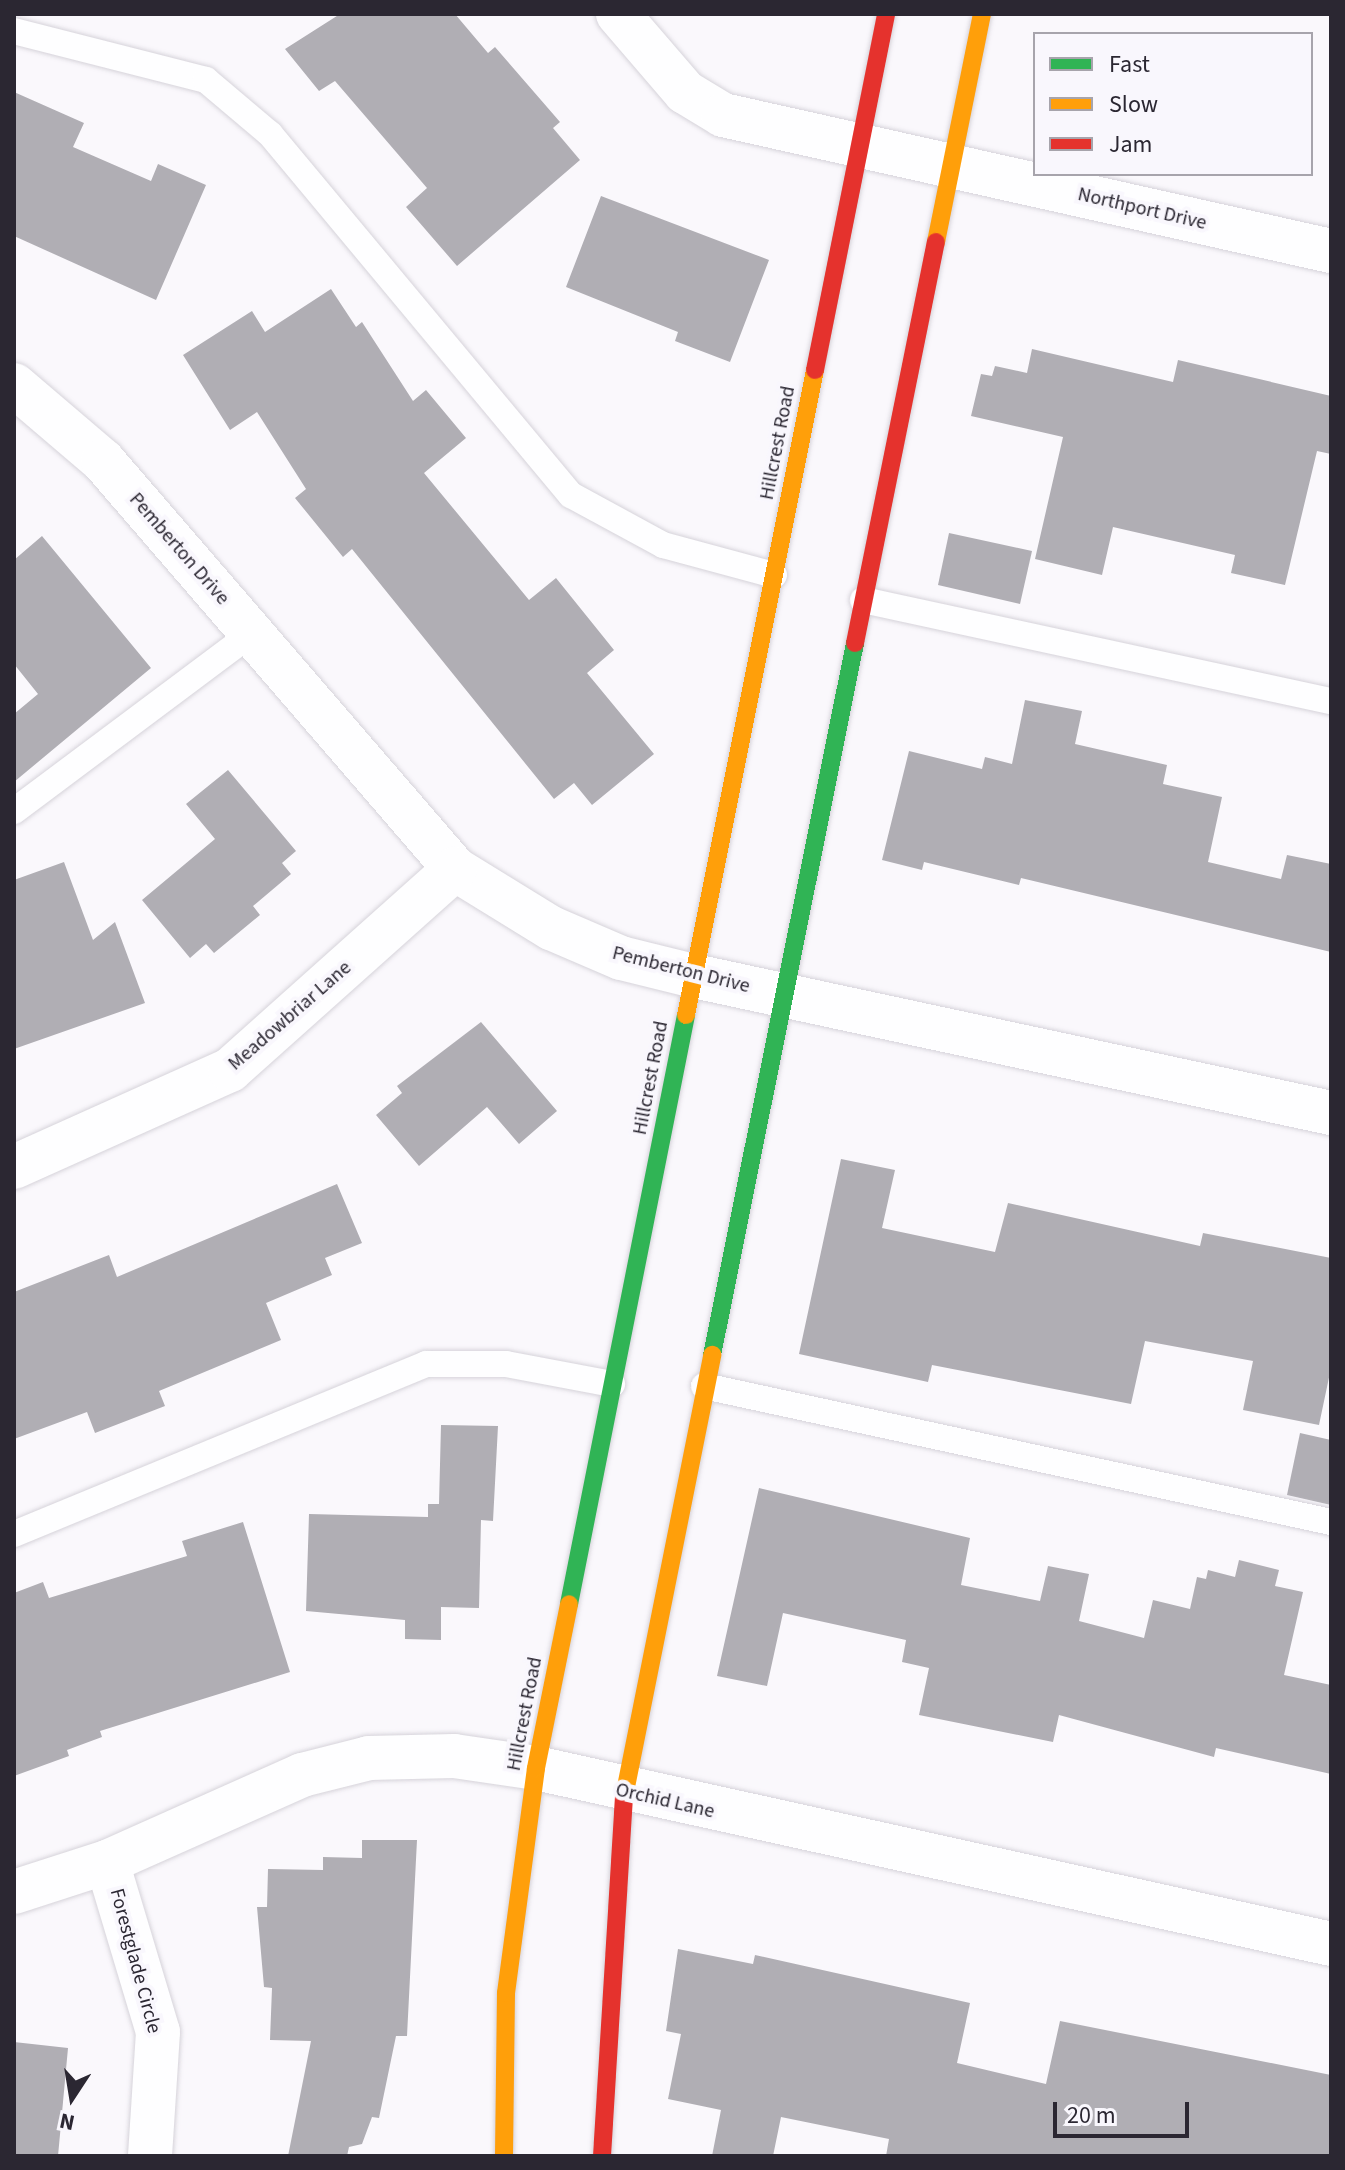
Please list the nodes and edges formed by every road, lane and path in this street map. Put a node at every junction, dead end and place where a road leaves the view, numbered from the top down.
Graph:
1 (618, 14) edge
2 (886, 14) edge
3 (982, 14) edge
4 (14, 31) edge
5 (860, 147) junction
6 (952, 166) junction
7 (1331, 251) edge
8 (14, 385) edge
9 (774, 575) junction
10 (863, 600) junction
11 (252, 633) junction
12 (1331, 701) edge
13 (14, 811) edge
14 (455, 869) junction
15 (694, 976) junction
16 (781, 995) junction
17 (1331, 1113) edge
18 (14, 1167) edge
19 (612, 1384) junction
20 (704, 1386) junction
21 (1331, 1522) edge
22 (14, 1534) edge
23 (536, 1768) junction
24 (624, 1792) junction
25 (107, 1862) junction
26 (14, 1892) edge
27 (1331, 1944) edge
28 (150, 2156) edge
29 (504, 2156) edge
30 (602, 2156) edge

1 - 5 street, Northport Drive
2 - 5 main road, Hillcrest Road
3 - 6 main road
4 - 9 lane
5 - 6 street, Northport Drive
5 - 9 main road, Hillcrest Road
6 - 7 street, Northport Drive
6 - 10 main road
8 - 11 street, Pemberton Drive
9 - 15 main road, Hillcrest Road
10 - 12 lane
10 - 16 main road
11 - 13 lane
11 - 14 street, Pemberton Drive
14 - 15 street, Pemberton Drive
14 - 18 street, Meadowbriar Lane
15 - 16 street, Pemberton Drive
15 - 19 main road, Hillcrest Road
16 - 17 street, Pemberton Drive
16 - 20 main road
19 - 22 lane
19 - 23 main road, Hillcrest Road
20 - 21 lane
20 - 24 main road
23 - 24 street, Orchid Lane
23 - 25 street, Orchid Lane
23 - 29 main road, Hillcrest Road
24 - 27 street, Orchid Lane
24 - 30 main road
25 - 26 street, Orchid Lane
25 - 28 street, Forestglade Circle

